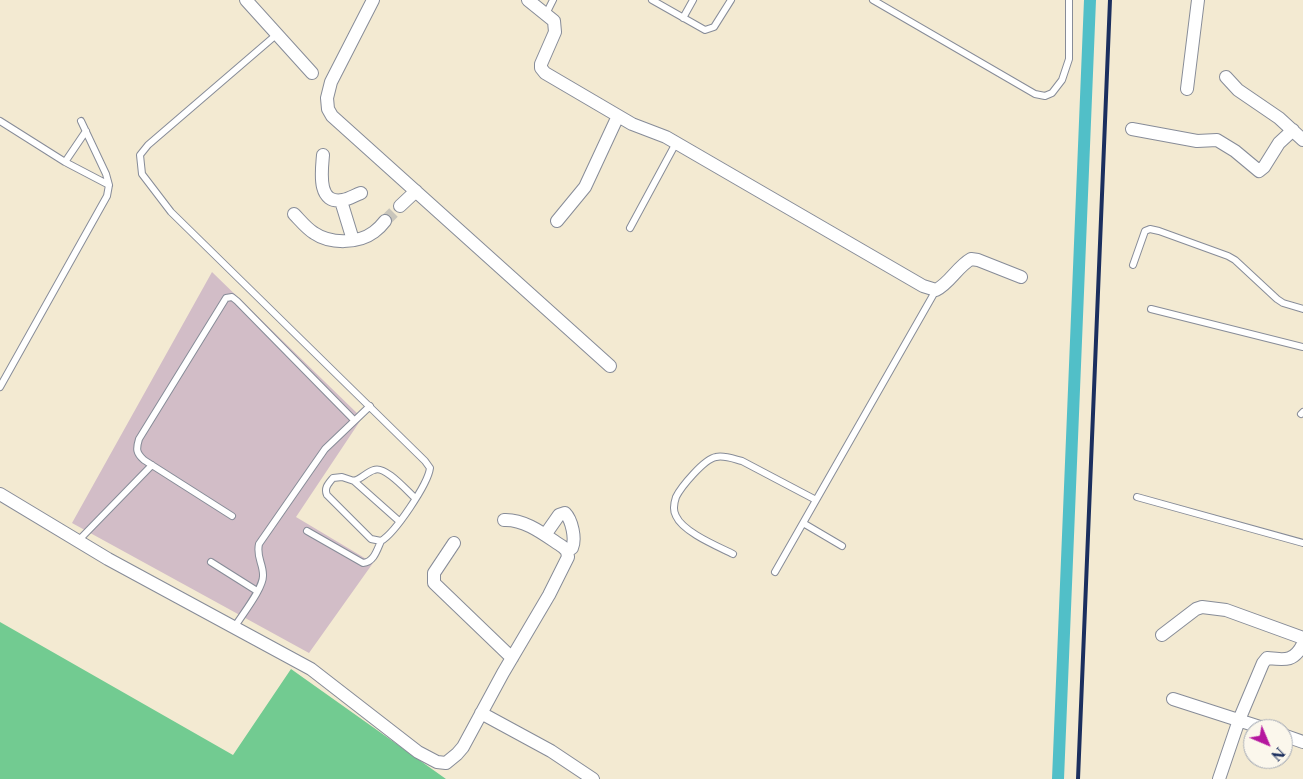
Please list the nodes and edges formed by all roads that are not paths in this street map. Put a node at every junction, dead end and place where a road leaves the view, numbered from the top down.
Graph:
1 (246, 0) edge
2 (373, 0) edge
3 (528, 0) edge
4 (553, 0) edge
5 (652, 0) edge
6 (694, 0) edge
7 (731, 0) edge
8 (873, 0) edge
9 (1069, 0) edge
10 (1198, 0) edge
11 (546, 14) junction
12 (684, 18) junction
13 (276, 34) junction
14 (312, 74) dead end
15 (1226, 78) dead end
16 (1187, 89) dead end
17 (618, 116) junction
18 (0, 121) edge
19 (81, 121) dead end
20 (1132, 129) dead end
21 (1293, 130) junction
22 (86, 131) junction
23 (1303, 140) edge
24 (676, 143) junction
25 (324, 154) dead end
26 (65, 162) junction
27 (109, 185) junction
28 (416, 191) junction
29 (361, 193) dead end
30 (341, 201) junction
31 (400, 206) tunnel mouth
32 (294, 214) dead end
33 (385, 221) tunnel mouth
34 (557, 221) dead end
35 (630, 228) dead end
36 (352, 240) junction
37 (1133, 265) dead end
38 (1021, 277) dead end
39 (936, 290) junction
40 (1151, 309) dead end
41 (1303, 309) edge
42 (1303, 347) edge
43 (610, 366) dead end
44 (0, 387) edge
45 (370, 406) junction
46 (354, 420) junction
47 (152, 465) junction
48 (354, 481) junction
49 (0, 494) edge
50 (1137, 497) dead end
51 (415, 498) junction
52 (816, 500) junction
53 (232, 516) dead end
54 (504, 520) dead end
55 (399, 521) junction
56 (803, 523) junction
57 (307, 531) dead end
58 (544, 535) junction
59 (381, 541) junction
60 (78, 542) junction
61 (454, 543) dead end
62 (1303, 543) edge
63 (842, 546) dead end
64 (567, 551) junction
65 (732, 554) dead end
66 (211, 562) dead end
67 (775, 572) dead end
68 (258, 591) junction
69 (234, 628) junction
70 (1162, 635) dead end
71 (1303, 638) edge
72 (1303, 644) edge
73 (512, 658) junction
74 (1173, 700) dead end
75 (481, 713) junction
76 (1239, 720) junction
77 (1243, 721) edge
78 (593, 779) edge
79 (1220, 779) edge

1 - 13 street
2 - 28 street
3 - 11 street
4 - 11 lane
5 - 12 lane
6 - 12 lane
7 - 12 lane
8 - 9 lane
10 - 16 street
11 - 17 street
13 - 14 street
13 - 45 lane
15 - 21 street
17 - 24 street
17 - 34 street
18 - 26 lane
19 - 22 lane
20 - 21 street
21 - 23 street
22 - 26 lane
22 - 27 lane
24 - 35 lane
24 - 39 street
25 - 30 street
26 - 27 lane
27 - 44 lane
28 - 31 street
28 - 43 street
29 - 30 street
30 - 36 street
32 - 36 street
33 - 36 street
37 - 41 lane
38 - 39 street
39 - 52 lane
40 - 42 lane
45 - 46 lane
45 - 51 lane
46 - 47 lane
46 - 68 lane
47 - 53 lane
47 - 60 lane
48 - 51 lane
48 - 55 lane
48 - 59 lane
49 - 60 street
50 - 62 lane
51 - 55 lane
52 - 56 lane
52 - 65 lane
54 - 58 street
55 - 59 lane
56 - 63 lane
56 - 67 lane
57 - 59 lane
58 - 64 street
58 - 64 street
60 - 69 street
61 - 73 street
64 - 73 street
66 - 68 lane
68 - 69 lane
69 - 75 street
70 - 71 street
72 - 76 street
73 - 75 street
74 - 76 street
75 - 78 street
76 - 77 street
76 - 79 street

